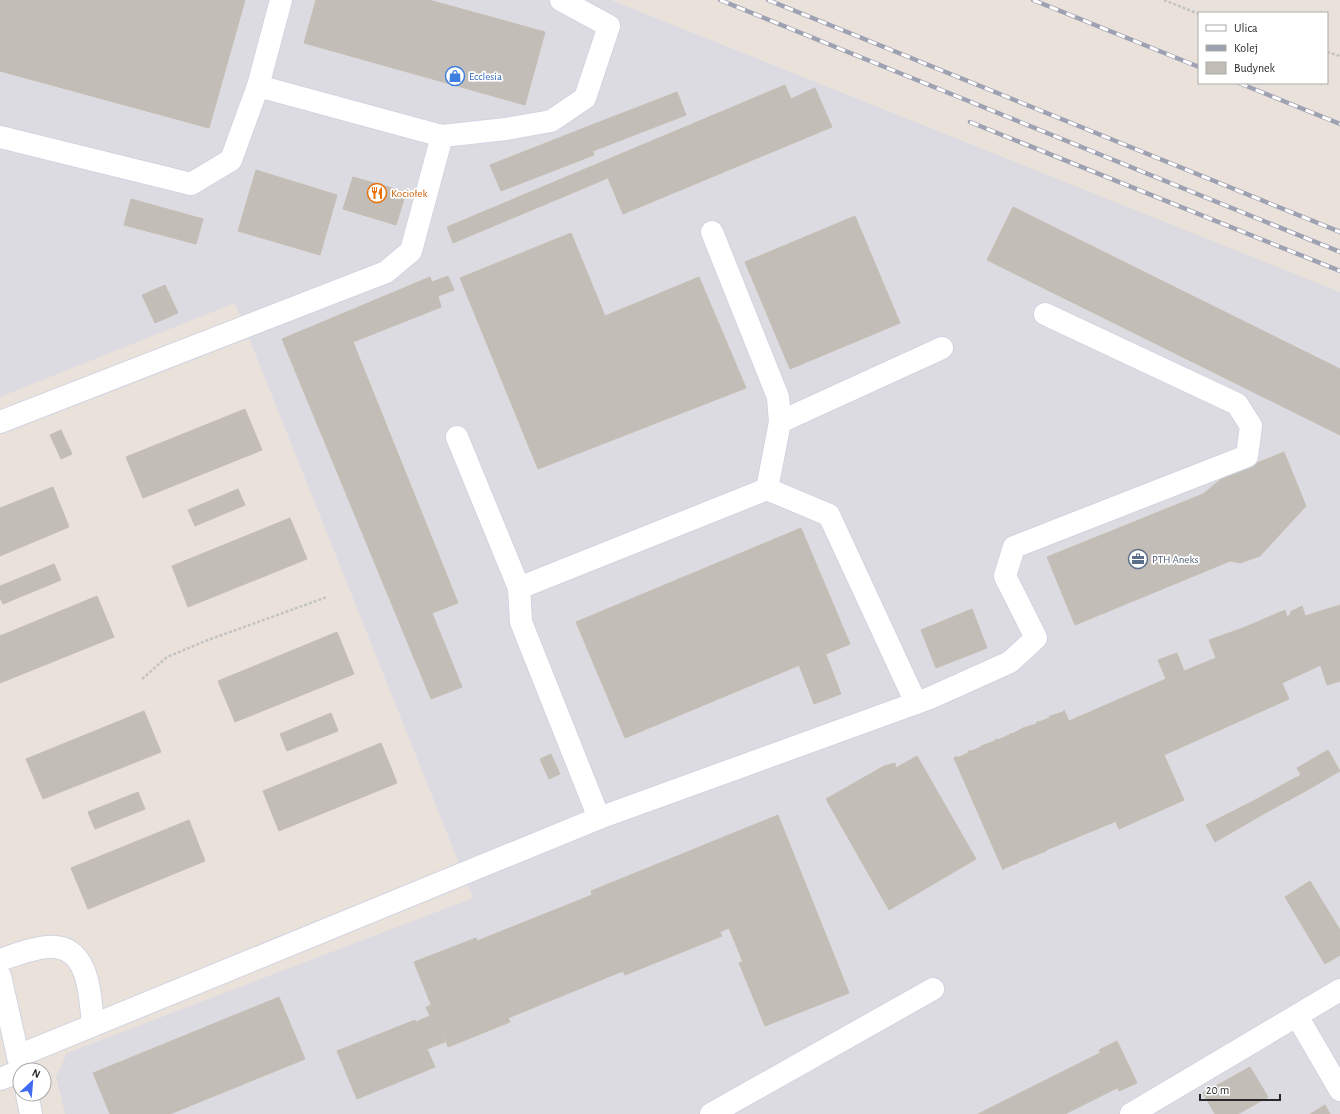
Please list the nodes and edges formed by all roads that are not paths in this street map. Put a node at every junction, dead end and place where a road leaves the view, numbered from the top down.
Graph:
1 (281, 0) edge
2 (561, 0) edge
3 (258, 86) junction
4 (442, 136) junction
5 (0, 137) edge
6 (712, 232) dead end
7 (1045, 314) dead end
8 (942, 348) dead end
9 (0, 422) edge
10 (780, 422) junction
11 (457, 437) dead end
12 (767, 489) junction
13 (519, 588) junction
14 (916, 703) junction
15 (599, 818) junction
16 (0, 960) edge
17 (0, 976) edge
18 (933, 989) dead end
19 (1340, 990) edge
20 (1297, 1016) junction
21 (93, 1025) junction
22 (19, 1062) edge
23 (27, 1062) edge
24 (12, 1071) edge
25 (0, 1079) edge
26 (1340, 1090) edge
27 (29, 1102) edge
28 (31, 1114) edge
29 (711, 1114) edge
30 (1130, 1114) edge

1 - 3 street
2 - 4 street
3 - 4 street
3 - 5 street
4 - 9 street
6 - 10 street
7 - 14 street
8 - 10 street
10 - 12 street
11 - 13 street
12 - 13 street
12 - 14 street
13 - 15 street
14 - 15 street
15 - 21 street
16 - 21 street
17 - 22 street
18 - 29 street
19 - 20 street
20 - 26 street
20 - 30 street
21 - 23 street
24 - 25 street
27 - 28 street

